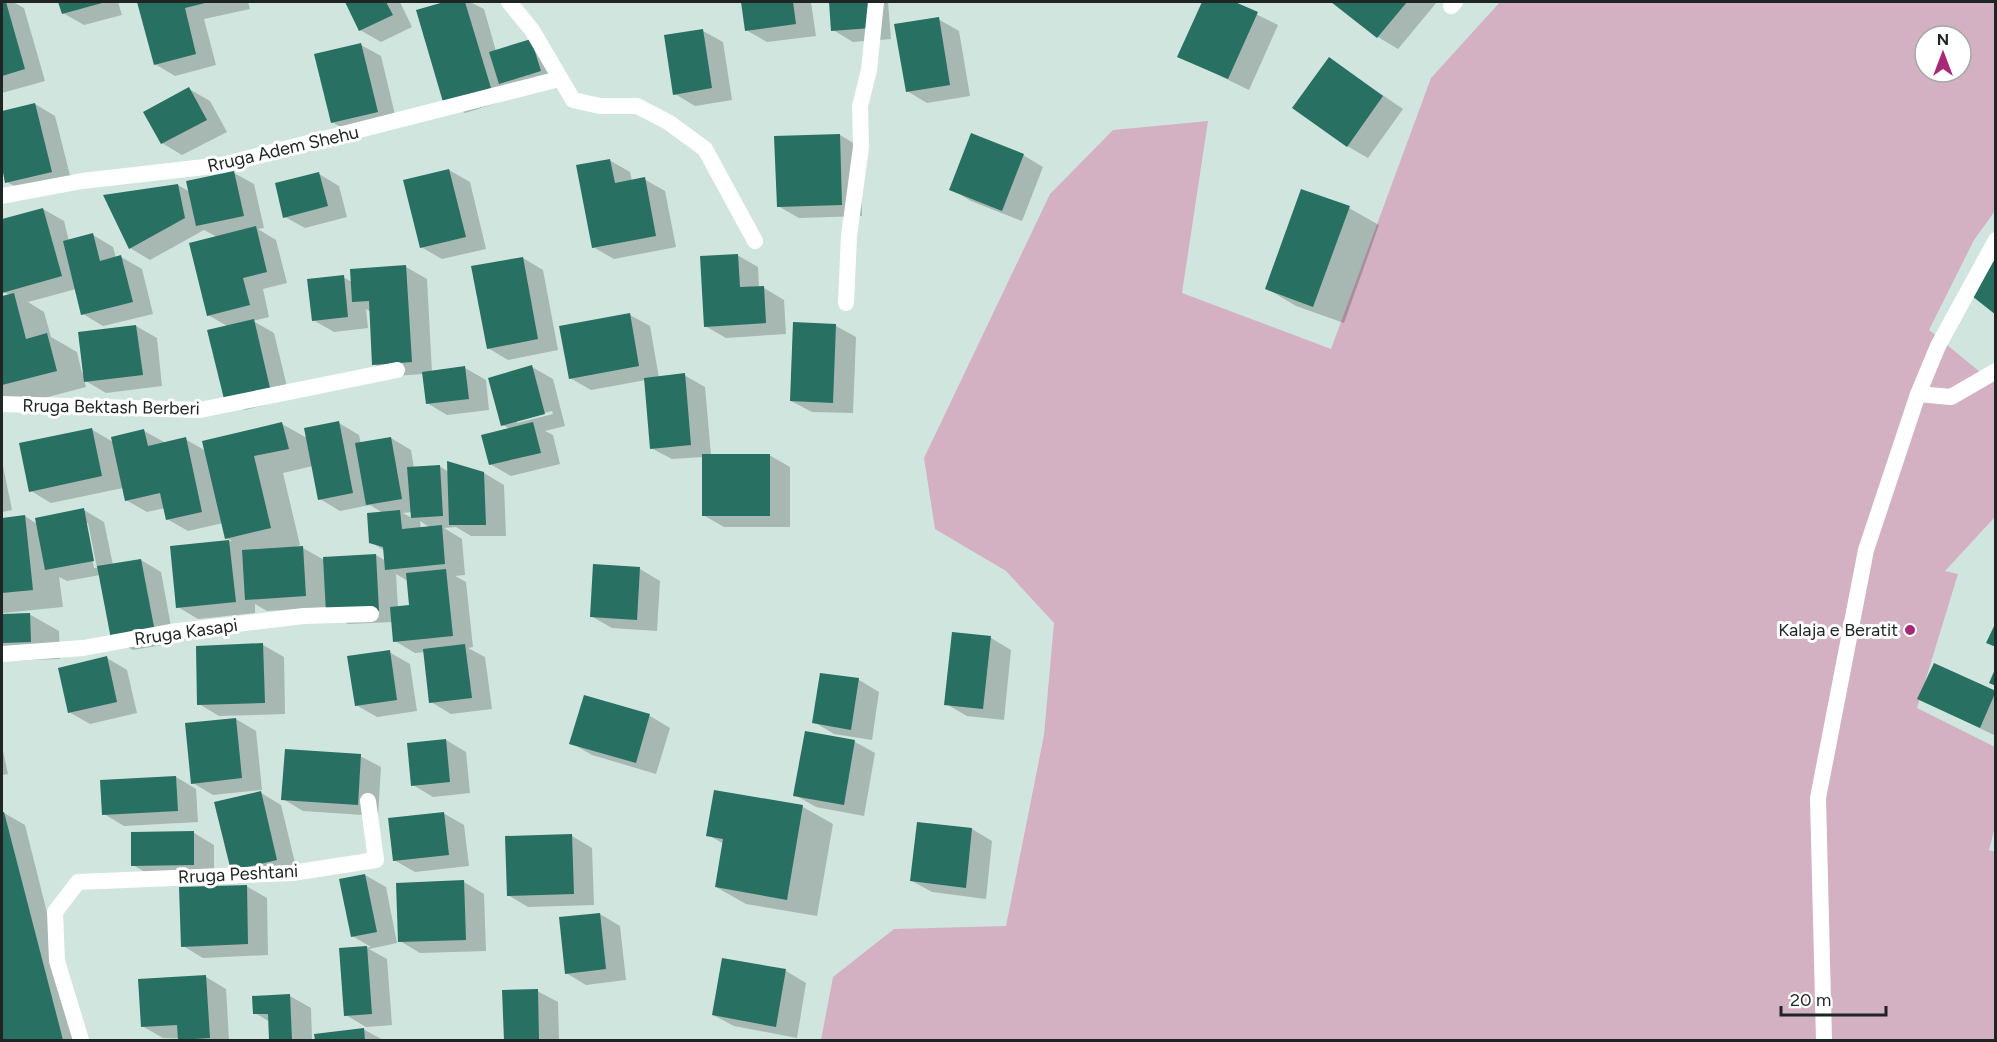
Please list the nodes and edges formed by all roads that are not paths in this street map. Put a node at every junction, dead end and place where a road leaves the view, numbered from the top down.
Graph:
1 (509, 2) edge
2 (876, 2) edge
3 (559, 79) junction
4 (2, 196) edge
5 (1995, 240) edge
6 (755, 241) dead end
7 (846, 303) dead end
8 (397, 370) dead end
9 (1995, 371) edge
10 (1918, 394) junction
11 (2, 404) edge
12 (372, 614) dead end
13 (2, 654) edge
14 (368, 801) dead end
15 (81, 1041) edge
16 (1824, 1041) edge

1 - 3 lane
2 - 7 lane
3 - 4 lane, Rruga Adem Shehu
3 - 6 lane
5 - 10 lane
8 - 11 lane, Rruga Bektash Berberi
9 - 10 lane
10 - 16 lane
12 - 13 lane, Rruga Kasapi
14 - 15 lane, Rruga Peshtani

